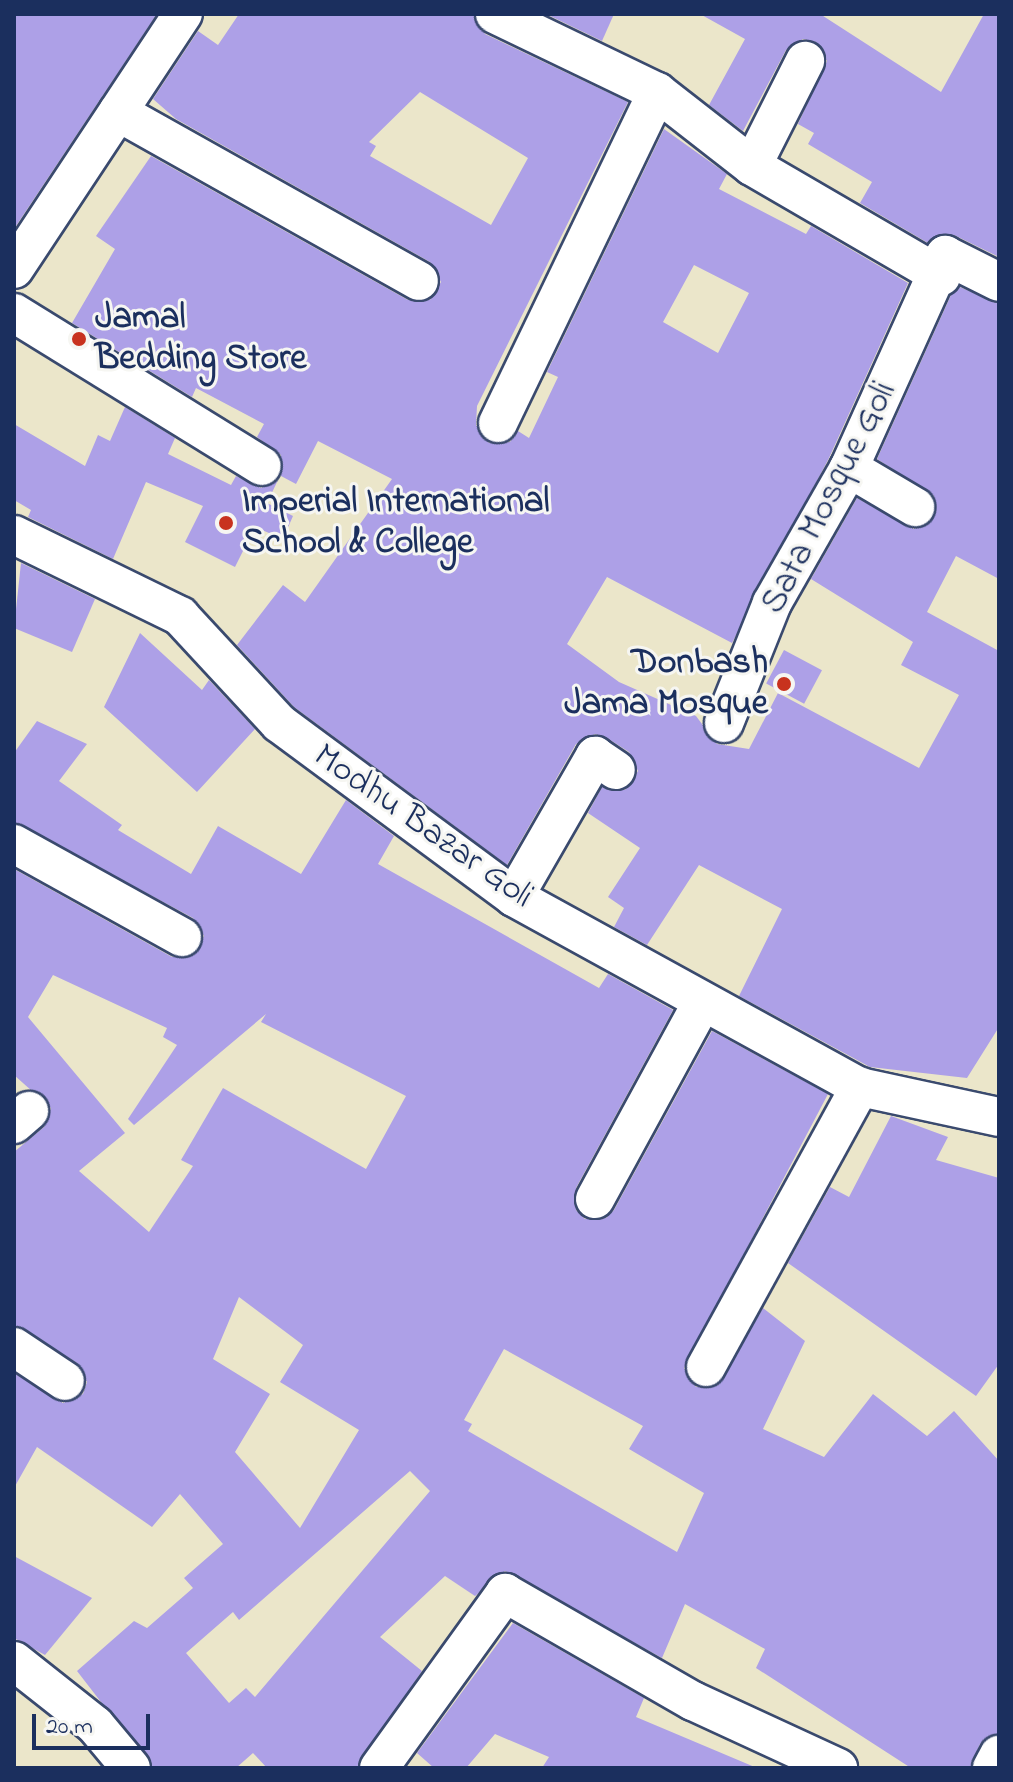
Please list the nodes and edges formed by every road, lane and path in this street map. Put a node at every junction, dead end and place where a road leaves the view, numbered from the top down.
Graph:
1 (183, 14) edge
2 (495, 14) edge
3 (805, 61) dead end
4 (657, 92) junction
5 (118, 112) junction
6 (752, 166) junction
7 (14, 269) edge
8 (941, 276) junction
9 (419, 281) dead end
10 (999, 282) edge
11 (14, 313) edge
12 (498, 423) dead end
13 (262, 466) dead end
14 (849, 468) junction
15 (915, 507) dead end
16 (14, 535) edge
17 (724, 723) dead end
18 (616, 770) dead end
19 (14, 844) edge
20 (514, 897) junction
21 (182, 937) dead end
22 (702, 1003) junction
23 (860, 1087) junction
24 (999, 1117) edge
25 (595, 1199) dead end
26 (14, 1347) edge
27 (706, 1367) dead end
28 (65, 1381) dead end
29 (14, 1661) edge
30 (999, 1755) edge
31 (131, 1768) edge
32 (379, 1768) edge
33 (838, 1768) edge
34 (992, 1768) edge

1 - 5 street
2 - 4 street
3 - 6 street
4 - 6 street
4 - 12 street
5 - 7 street
5 - 9 street
6 - 8 street
8 - 10 street
8 - 14 street, Sata Mosque Goli
11 - 13 street
14 - 15 street
14 - 17 street, Sata Mosque Goli
16 - 20 street, Modhu Bazar Goli
18 - 20 street
19 - 21 street
20 - 22 street, Modhu Bazar Goli
22 - 23 street, Modhu Bazar Goli
22 - 25 street
23 - 24 street, Modhu Bazar Goli
23 - 27 street
26 - 28 street
29 - 31 street
30 - 34 street
32 - 33 street

